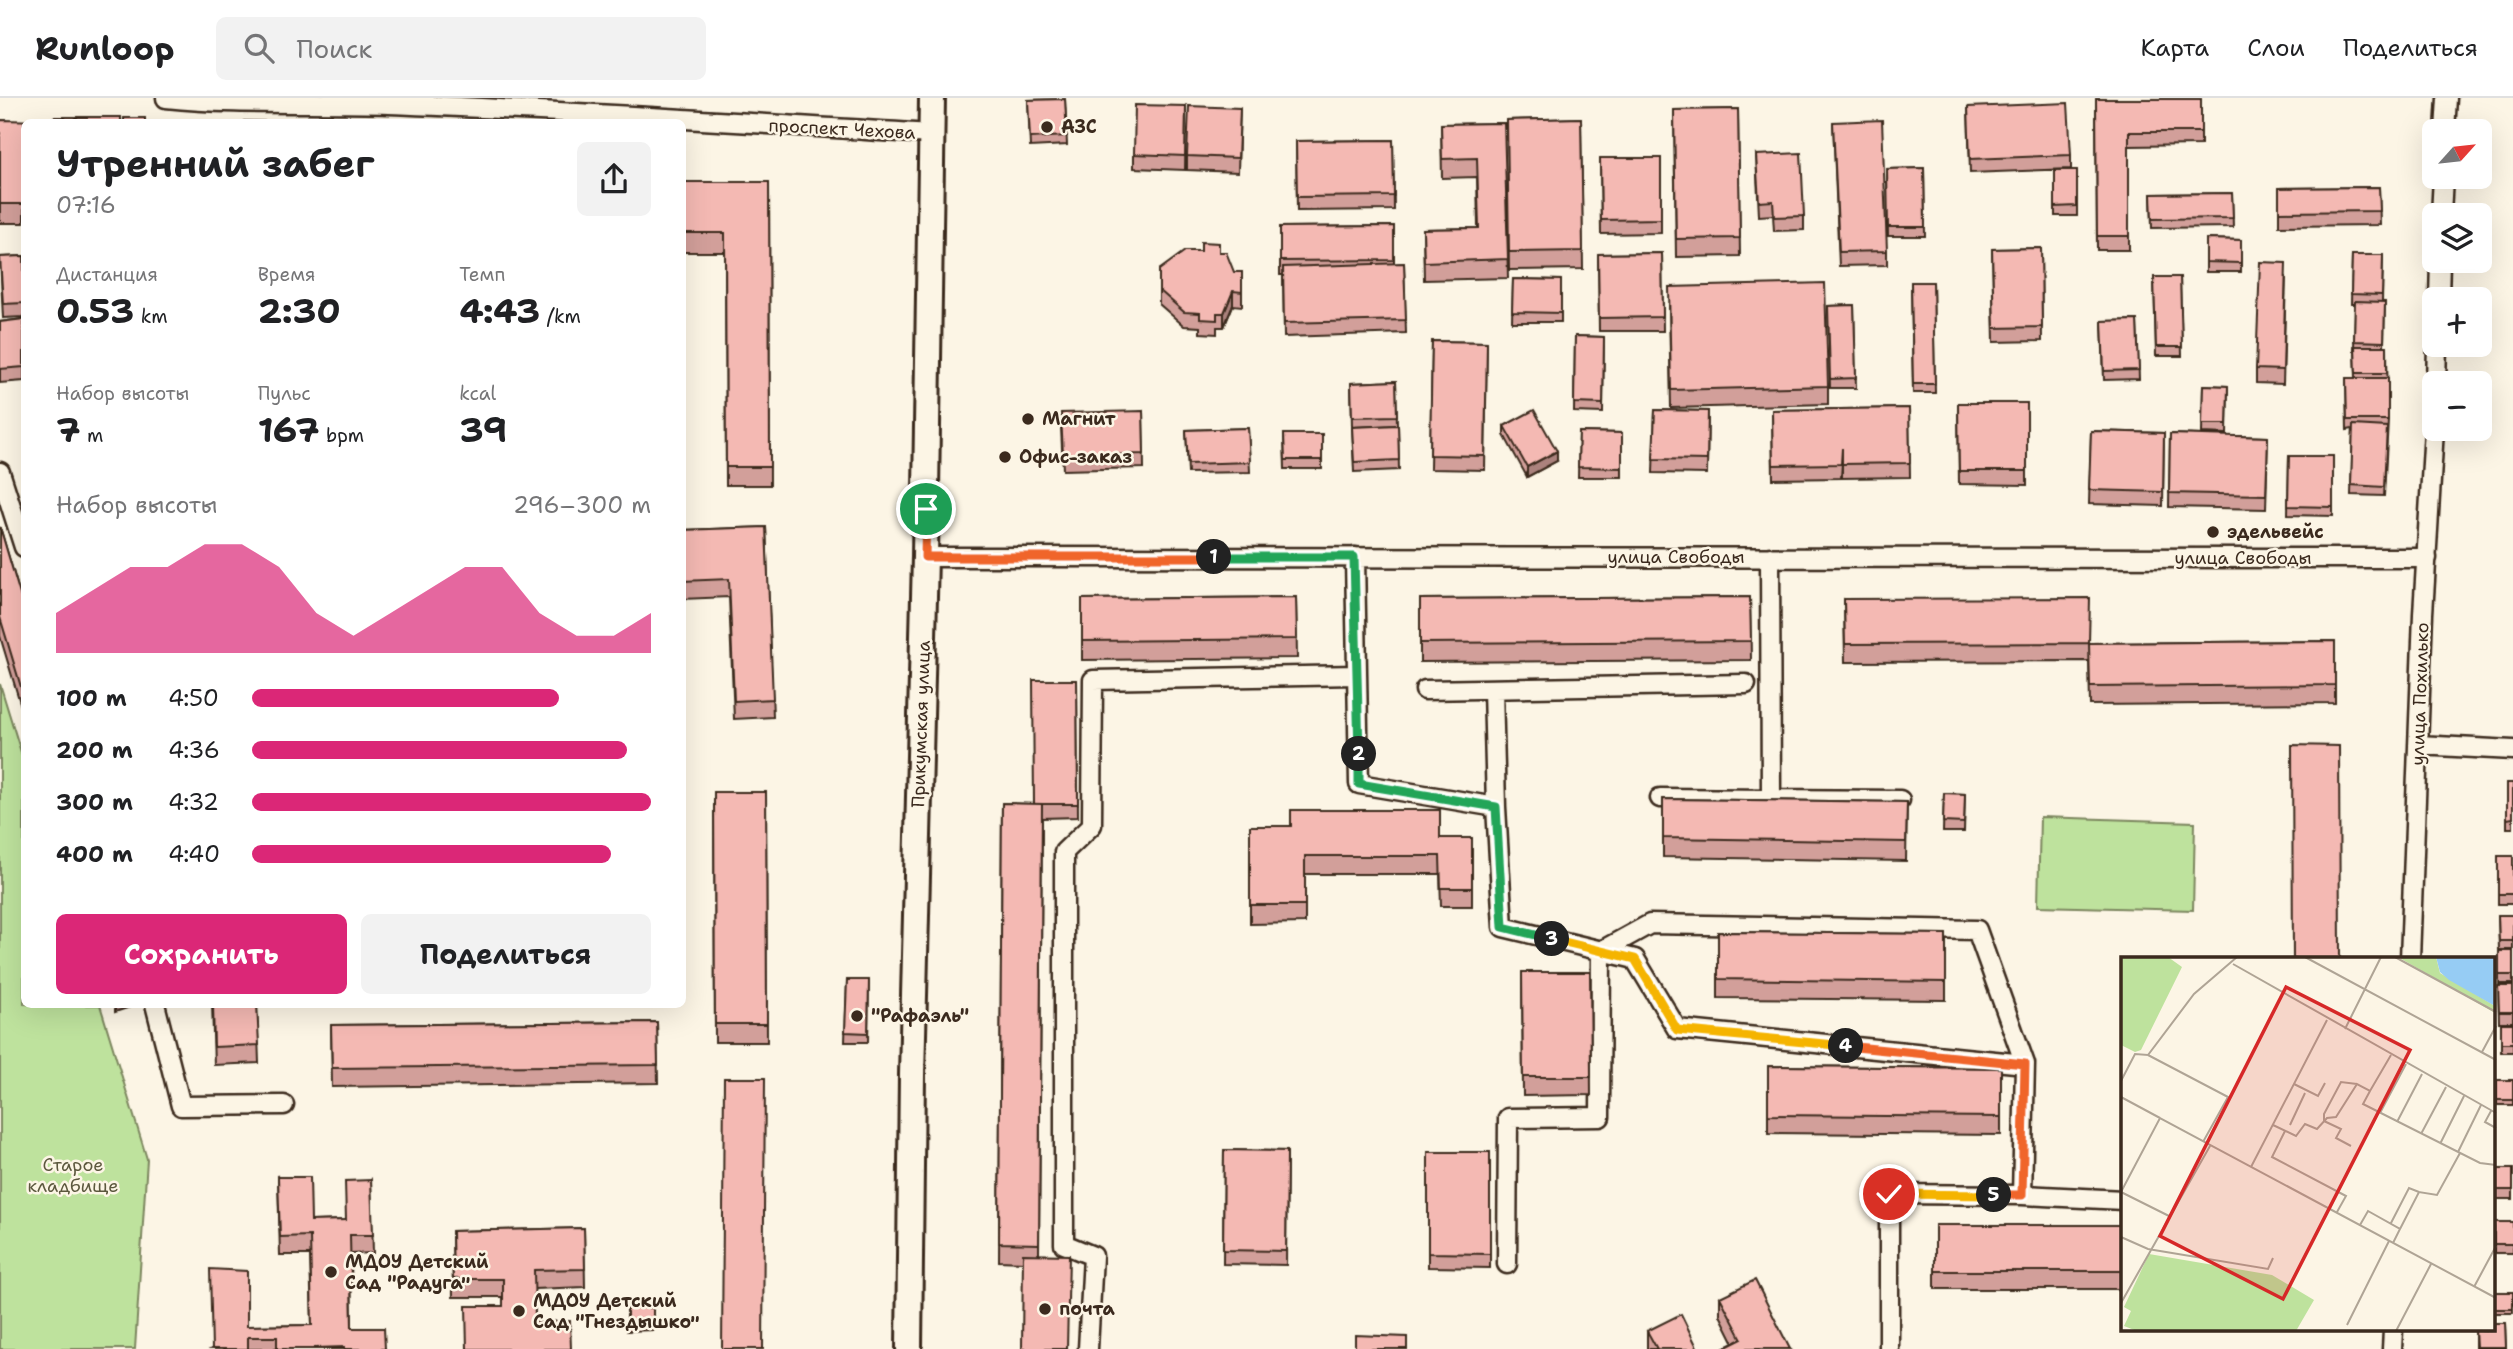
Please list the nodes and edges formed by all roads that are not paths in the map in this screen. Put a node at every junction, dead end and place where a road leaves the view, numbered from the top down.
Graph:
1 (166, 98) edge
2 (932, 98) edge
3 (2447, 98) edge
4 (200, 100) edge
5 (679, 119) edge
6 (686, 119) edge
7 (2446, 119) edge
8 (931, 134) junction
9 (2433, 441) edge
10 (0, 472) edge
11 (21, 538) edge
12 (925, 557) junction
13 (1354, 557) junction
14 (1770, 557) junction
15 (2427, 558) junction
16 (1357, 675) junction
17 (1746, 684) dead end
18 (1493, 689) junction
19 (1425, 690) dead end
20 (2418, 745) junction
21 (2513, 750) edge
22 (1660, 798) edge
23 (1771, 799) junction
24 (1900, 800) edge
25 (1496, 807) junction
26 (1601, 951) junction
27 (2410, 957) edge
28 (156, 1008) edge
29 (2025, 1064) junction
30 (284, 1105) dead end
31 (2022, 1195) junction
32 (2121, 1200) edge
33 (1507, 1264) dead end
34 (909, 1349) edge
35 (1088, 1349) edge
36 (1889, 1349) edge

1 - 4 street, проспект Чехова
2 - 8 main road, Прикумская улица
3 - 7 street
4 - 5 street, проспект Чехова
6 - 8 street, проспект Чехова
8 - 12 main road, Прикумская улица
9 - 15 street, улица Похилько
10 - 11 street
12 - 13 street, улица Свободы
12 - 34 main road, Прикумская улица
13 - 14 street, улица Свободы
13 - 16 street
14 - 15 street, улица Свободы
14 - 23 street
15 - 20 street, улица Похилько
16 - 25 street
16 - 35 street
17 - 18 street
18 - 19 street
18 - 25 street
20 - 21 street
20 - 27 street, улица Похилько
22 - 23 street
23 - 24 street
25 - 26 street
26 - 29 street
26 - 29 street
26 - 33 street
28 - 30 street
29 - 31 street
31 - 32 street
31 - 36 street

